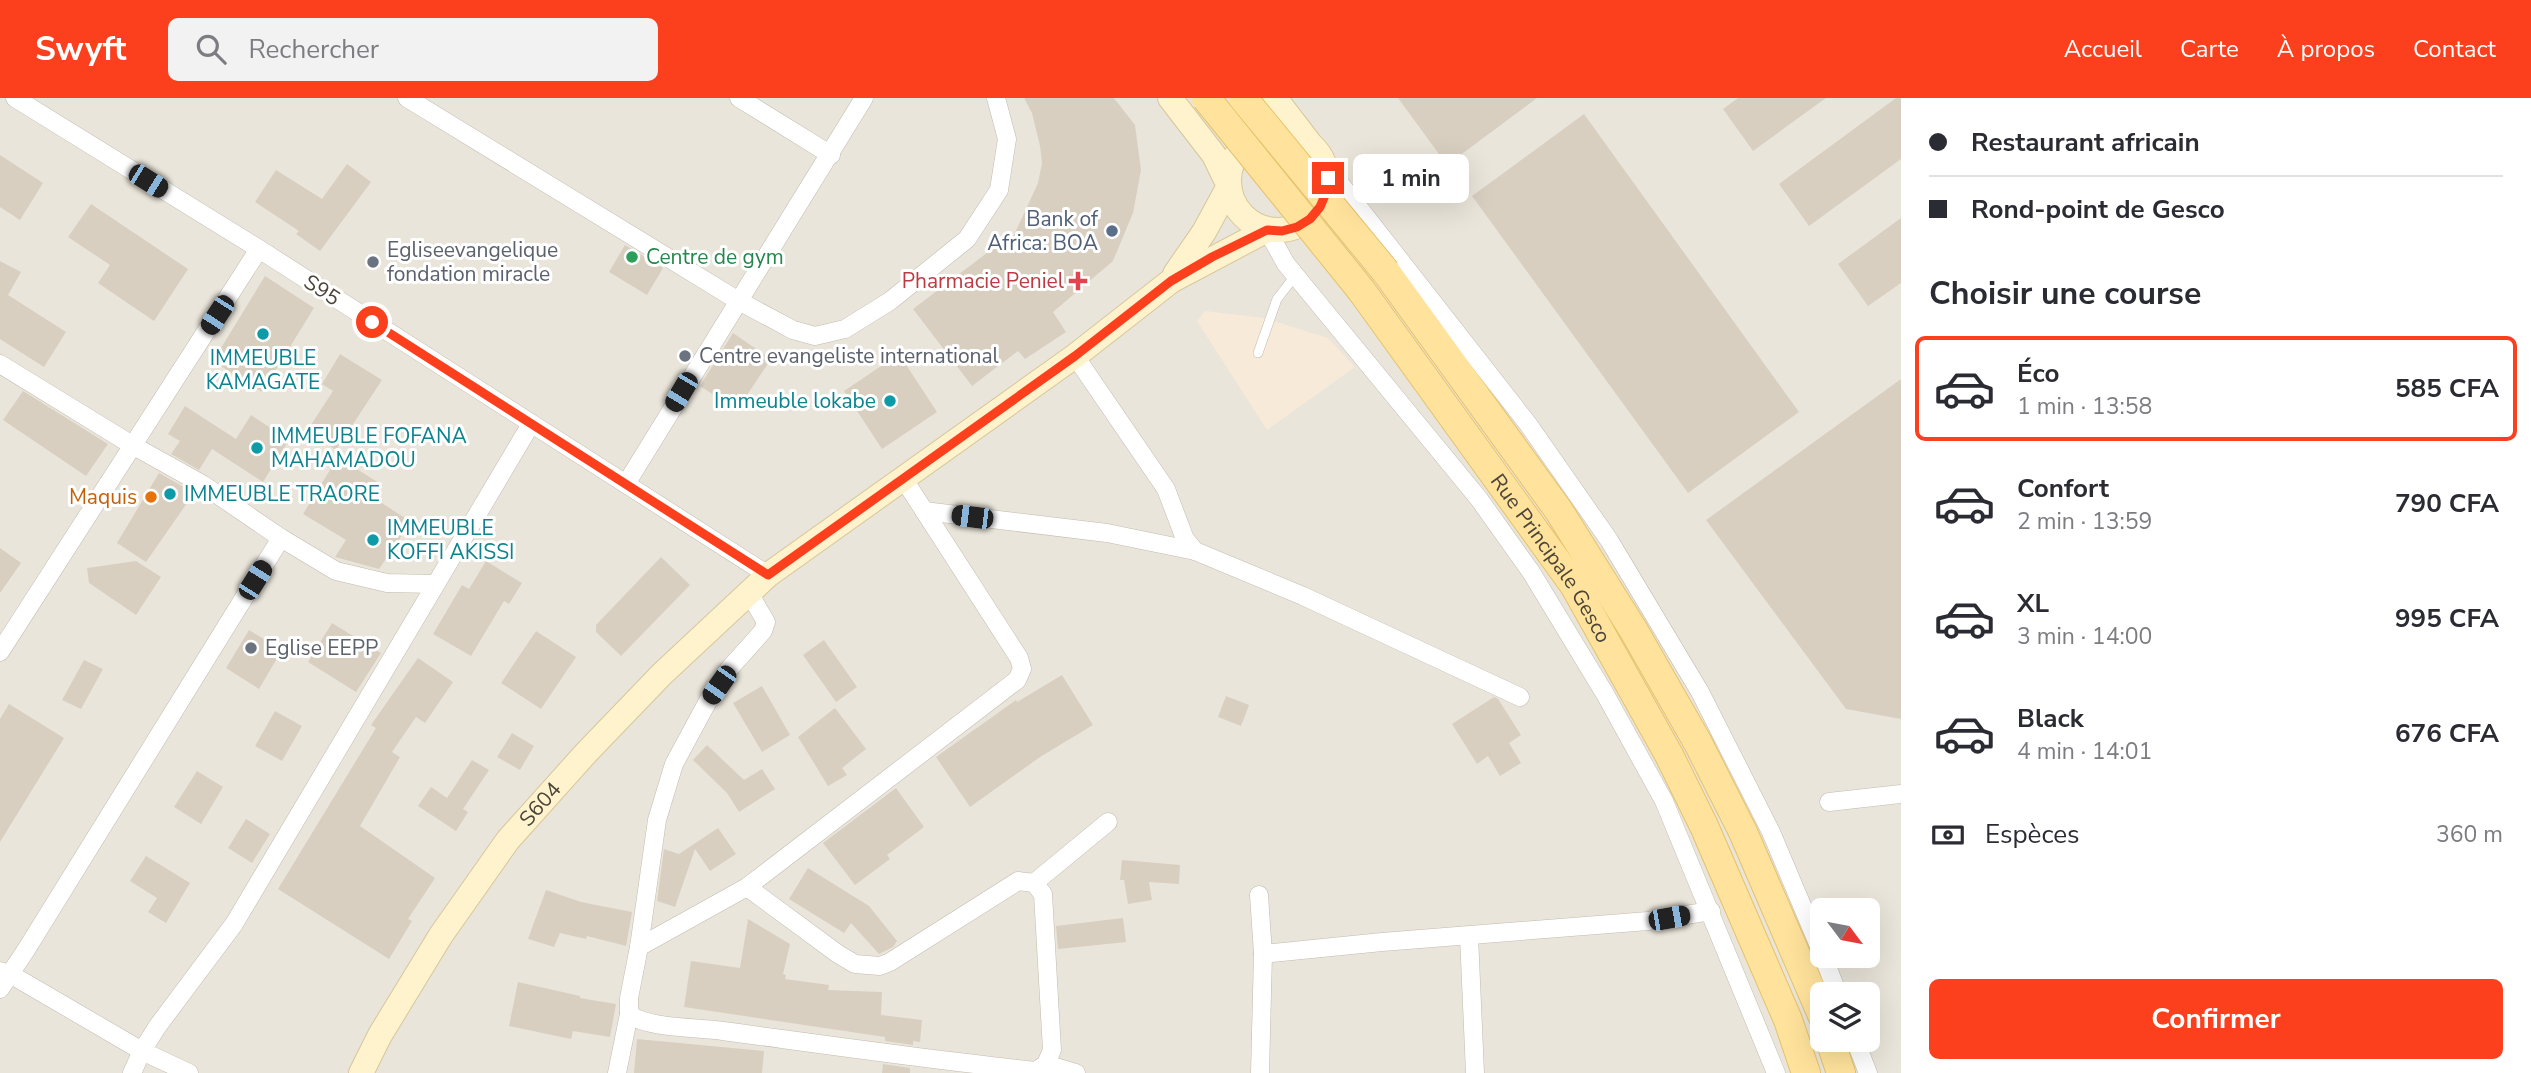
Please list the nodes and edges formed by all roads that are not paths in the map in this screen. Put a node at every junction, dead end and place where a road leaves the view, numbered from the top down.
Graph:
1 (15, 98) edge
2 (407, 98) edge
3 (739, 98) edge
4 (864, 98) edge
5 (996, 98) edge
6 (1170, 98) edge
7 (1206, 98) edge
8 (1243, 98) edge
9 (1275, 98) edge
10 (1308, 142) junction
11 (831, 155) junction
12 (1324, 163) junction
13 (1228, 186) junction
14 (1267, 230) junction
15 (259, 250) junction
16 (1295, 276) junction
17 (1171, 281) junction
18 (737, 300) junction
19 (1258, 353) dead end
20 (1075, 356) junction
21 (0, 364) edge
22 (531, 424) junction
23 (132, 445) junction
24 (903, 478) junction
25 (626, 484) junction
26 (924, 511) junction
27 (281, 538) junction
28 (1195, 551) junction
29 (768, 575) junction
30 (435, 584) junction
31 (748, 593) junction
32 (0, 652) edge
33 (1520, 697) dead end
34 (1901, 794) edge
35 (1829, 802) dead end
36 (1108, 822) dead end
37 (1034, 883) junction
38 (747, 887) junction
39 (1259, 895) dead end
40 (1711, 911) junction
41 (1810, 925) edge
42 (1469, 936) junction
43 (639, 947) junction
44 (1264, 954) junction
45 (3, 978) edge
46 (1810, 987) edge
47 (629, 1014) junction
48 (142, 1051) junction
49 (1834, 1052) edge
50 (1860, 1052) edge
51 (1046, 1064) junction
52 (132, 1073) edge
53 (189, 1073) edge
54 (361, 1073) edge
55 (617, 1073) edge
56 (1076, 1073) edge
57 (1260, 1073) edge
58 (1475, 1073) edge
59 (1776, 1073) edge
60 (1806, 1073) edge
61 (1841, 1073) edge
62 (1868, 1073) edge

1 - 15 street, S95
2 - 18 street
3 - 11 street
4 - 11 street
5 - 18 street
6 - 13 street
7 - 60 main road, Rue Principale Gesco, bridge
8 - 46 main road, Rue Principale Gesco, bridge
9 - 10 street
10 - 12 street
10 - 13 street
11 - 18 street
12 - 14 street
12 - 41 street
13 - 14 street
13 - 17 street
14 - 16 street
14 - 17 street
15 - 22 street, S95
15 - 23 street
16 - 19 lane
16 - 40 street
17 - 20 street, S604
18 - 25 street
20 - 24 street, S604
20 - 28 street
21 - 23 street
22 - 25 street, S95
22 - 30 street
23 - 27 street
23 - 32 street
24 - 26 street
24 - 29 street, S604
25 - 29 street, S95
26 - 28 street
26 - 38 street
27 - 30 street
27 - 45 street
28 - 33 street
29 - 31 street, S604
30 - 48 street
31 - 43 street
31 - 54 street, S604
34 - 35 street
36 - 37 street
37 - 38 street
37 - 51 street
38 - 43 street
39 - 44 street
40 - 42 street
40 - 59 street
42 - 44 street
42 - 58 street
43 - 47 street
44 - 57 street
45 - 48 street
47 - 51 street
47 - 55 street
48 - 52 street
48 - 53 street
49 - 61 main road
50 - 62 street
51 - 56 street

